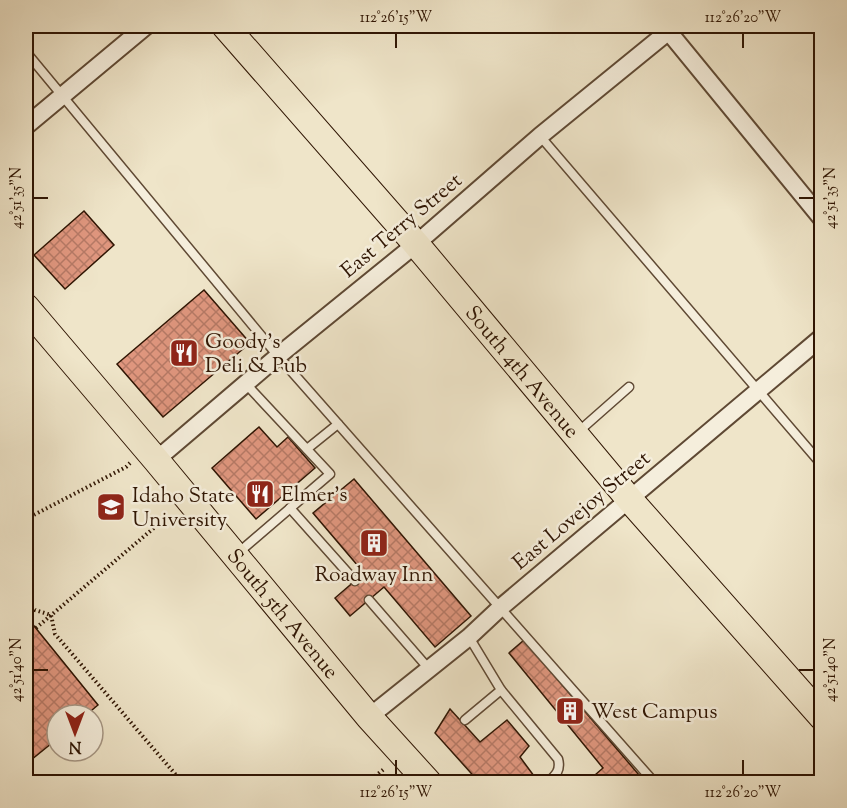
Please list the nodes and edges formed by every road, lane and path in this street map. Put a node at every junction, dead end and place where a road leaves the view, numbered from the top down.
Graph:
1 (146, 26) edge
2 (225, 26) edge
3 (669, 27) edge
4 (26, 52) edge
5 (62, 95) junction
6 (26, 126) edge
7 (540, 136) junction
8 (822, 219) edge
9 (416, 244) junction
10 (26, 307) edge
11 (822, 337) edge
12 (278, 356) junction
13 (246, 384) junction
14 (629, 387) dead end
15 (757, 391) junction
16 (338, 424) junction
17 (575, 435) junction
18 (307, 449) junction
19 (146, 459) junction
20 (822, 465) edge
21 (630, 500) junction
22 (290, 508) junction
23 (168, 516) dead end
24 (26, 519) edge
25 (236, 555) junction
26 (355, 581) dead end
27 (26, 599) edge
28 (369, 600) dead end
29 (500, 608) junction
30 (51, 615) junction
31 (36, 628) dead end
32 (469, 637) junction
33 (429, 669) junction
34 (501, 690) junction
35 (369, 717) junction
36 (822, 717) edge
37 (465, 720) dead end
38 (384, 769) dead end
39 (182, 783) edge
40 (368, 783) edge
41 (428, 783) edge
42 (548, 783) edge
43 (654, 783) edge

1 - 5 street
2 - 9 main road, South 4th Avenue
3 - 7 street, East Terry Street
3 - 8 street
4 - 5 lane
5 - 6 street
5 - 12 lane
7 - 9 street, East Terry Street
7 - 15 lane
9 - 12 street, East Terry Street
9 - 17 main road, South 4th Avenue
10 - 19 main road, South 5th Avenue
11 - 15 street, East Lovejoy Street
12 - 13 street, East Terry Street
12 - 16 lane
13 - 18 lane
13 - 19 street, East Terry Street
14 - 17 lane
15 - 20 lane
15 - 21 street, East Lovejoy Street
16 - 18 lane
16 - 29 lane
17 - 21 main road, South 4th Avenue
18 - 22 lane
19 - 24 path
19 - 25 main road, South 5th Avenue
21 - 29 street, East Lovejoy Street
21 - 36 main road, South 4th Avenue
22 - 25 lane
22 - 26 lane
23 - 30 path
25 - 35 main road, South 5th Avenue
27 - 30 path
28 - 33 lane
29 - 32 street, East Lovejoy Street
29 - 43 lane
30 - 31 path
30 - 39 path
32 - 33 street, East Lovejoy Street
32 - 34 lane
33 - 35 street, East Lovejoy Street
34 - 37 lane
34 - 42 lane
35 - 41 main road, South 5th Avenue
38 - 40 path

